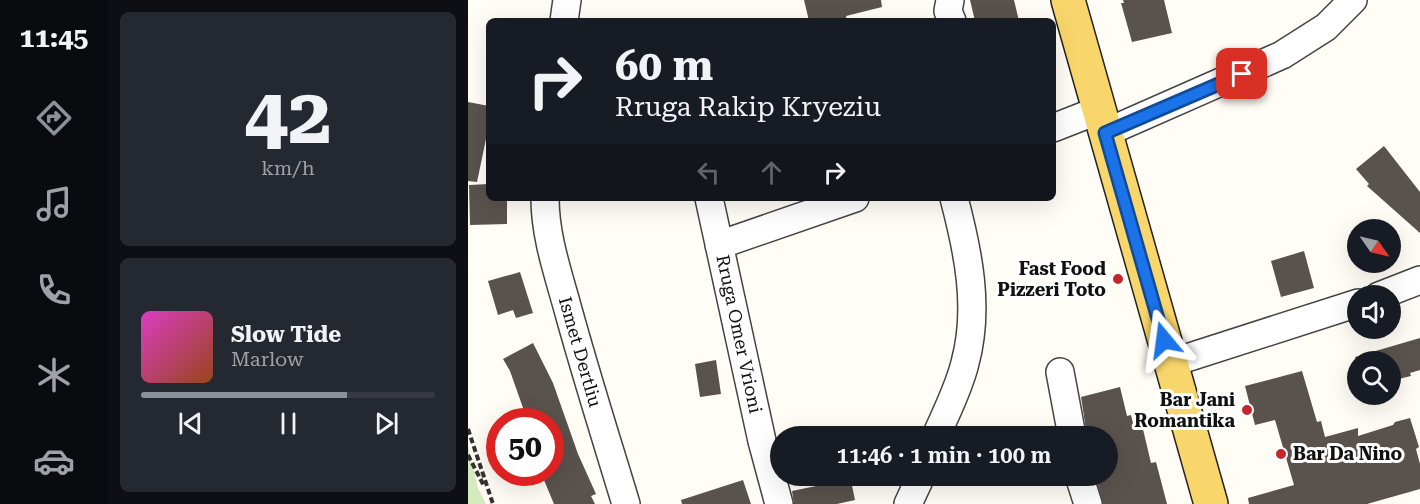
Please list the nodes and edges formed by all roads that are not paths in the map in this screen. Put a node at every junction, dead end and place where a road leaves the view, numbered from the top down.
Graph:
1 (567, 0) edge
2 (950, 0) edge
3 (1068, 0) edge
4 (1319, 0) edge
5 (1353, 0) edge
6 (564, 18) edge
7 (951, 18) edge
8 (1326, 27) junction
9 (1102, 122) junction
10 (1056, 128) edge
11 (545, 201) edge
12 (710, 201) edge
13 (846, 201) edge
14 (955, 201) edge
15 (719, 245) junction
16 (1420, 280) edge
17 (1401, 287) edge
18 (1347, 307) edge
19 (1171, 363) junction
20 (1060, 372) dead end
21 (940, 426) edge
22 (1070, 426) edge
23 (916, 486) edge
24 (1082, 486) edge
25 (626, 504) edge
26 (780, 504) edge
27 (908, 504) edge
28 (1088, 504) edge
29 (1211, 504) edge

1 - 6 street
2 - 7 street
3 - 9 main road
4 - 8 street
5 - 8 street
8 - 9 street
9 - 10 street
9 - 19 main road
11 - 25 street, Ismet Dertliu
12 - 15 street, Rruga Omer Vrioni
13 - 15 street
14 - 21 street
15 - 26 street, Rruga Omer Vrioni
16 - 17 street
18 - 19 street
19 - 29 main road
20 - 22 street
23 - 27 street
24 - 28 street

